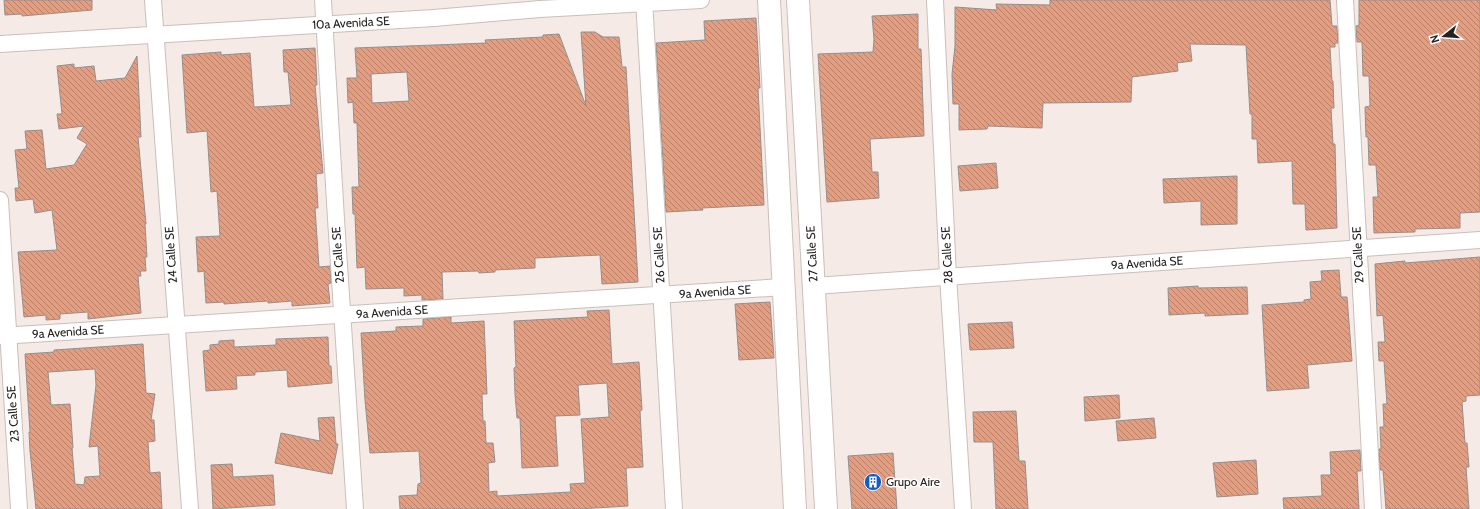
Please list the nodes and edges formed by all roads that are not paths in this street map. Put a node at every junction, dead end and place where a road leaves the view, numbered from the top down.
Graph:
1 (153, 0) edge
2 (323, 0) edge
3 (701, 0) edge
4 (769, 0) edge
5 (798, 0) edge
6 (935, 0) edge
7 (1345, 0) edge
8 (644, 2) edge
9 (325, 25) junction
10 (155, 35) junction
11 (0, 44) edge
12 (0, 200) edge
13 (1480, 240) edge
14 (1358, 248) junction
15 (948, 276) junction
16 (814, 286) junction
17 (784, 288) junction
18 (661, 295) junction
19 (342, 315) junction
20 (176, 325) junction
21 (4, 336) edge
22 (19, 509) edge
23 (190, 509) edge
24 (355, 509) edge
25 (674, 509) edge
26 (795, 509) edge
27 (826, 509) edge
28 (962, 509) edge
29 (1373, 509) edge

1 - 10 street, 24 Calle SE
2 - 9 street, 25 Calle SE
3 - 8 street, 10a Avenida SE
4 - 17 main road
5 - 16 main road, 27 Calle SE
6 - 15 street, 28 Calle SE
7 - 14 street, 29 Calle SE
8 - 9 street, 10a Avenida SE
8 - 18 street, 26 Calle SE
9 - 10 street, 10a Avenida SE
9 - 19 street, 25 Calle SE
10 - 11 street, 10a Avenida SE
10 - 20 street, 24 Calle SE
12 - 21 street, 23 Calle SE
13 - 14 street, 9a Avenida SE
14 - 15 street, 9a Avenida SE
14 - 29 street, 29 Calle SE
15 - 16 street, 9a Avenida SE
15 - 28 street, 28 Calle SE
16 - 27 main road, 27 Calle SE
17 - 18 street, 9a Avenida SE
17 - 26 main road
18 - 19 street, 9a Avenida SE
18 - 25 street, 26 Calle SE
19 - 20 street, 9a Avenida SE
19 - 24 street, 25 Calle SE
20 - 21 street, 9a Avenida SE
20 - 23 street, 24 Calle SE
21 - 22 street, 23 Calle SE

